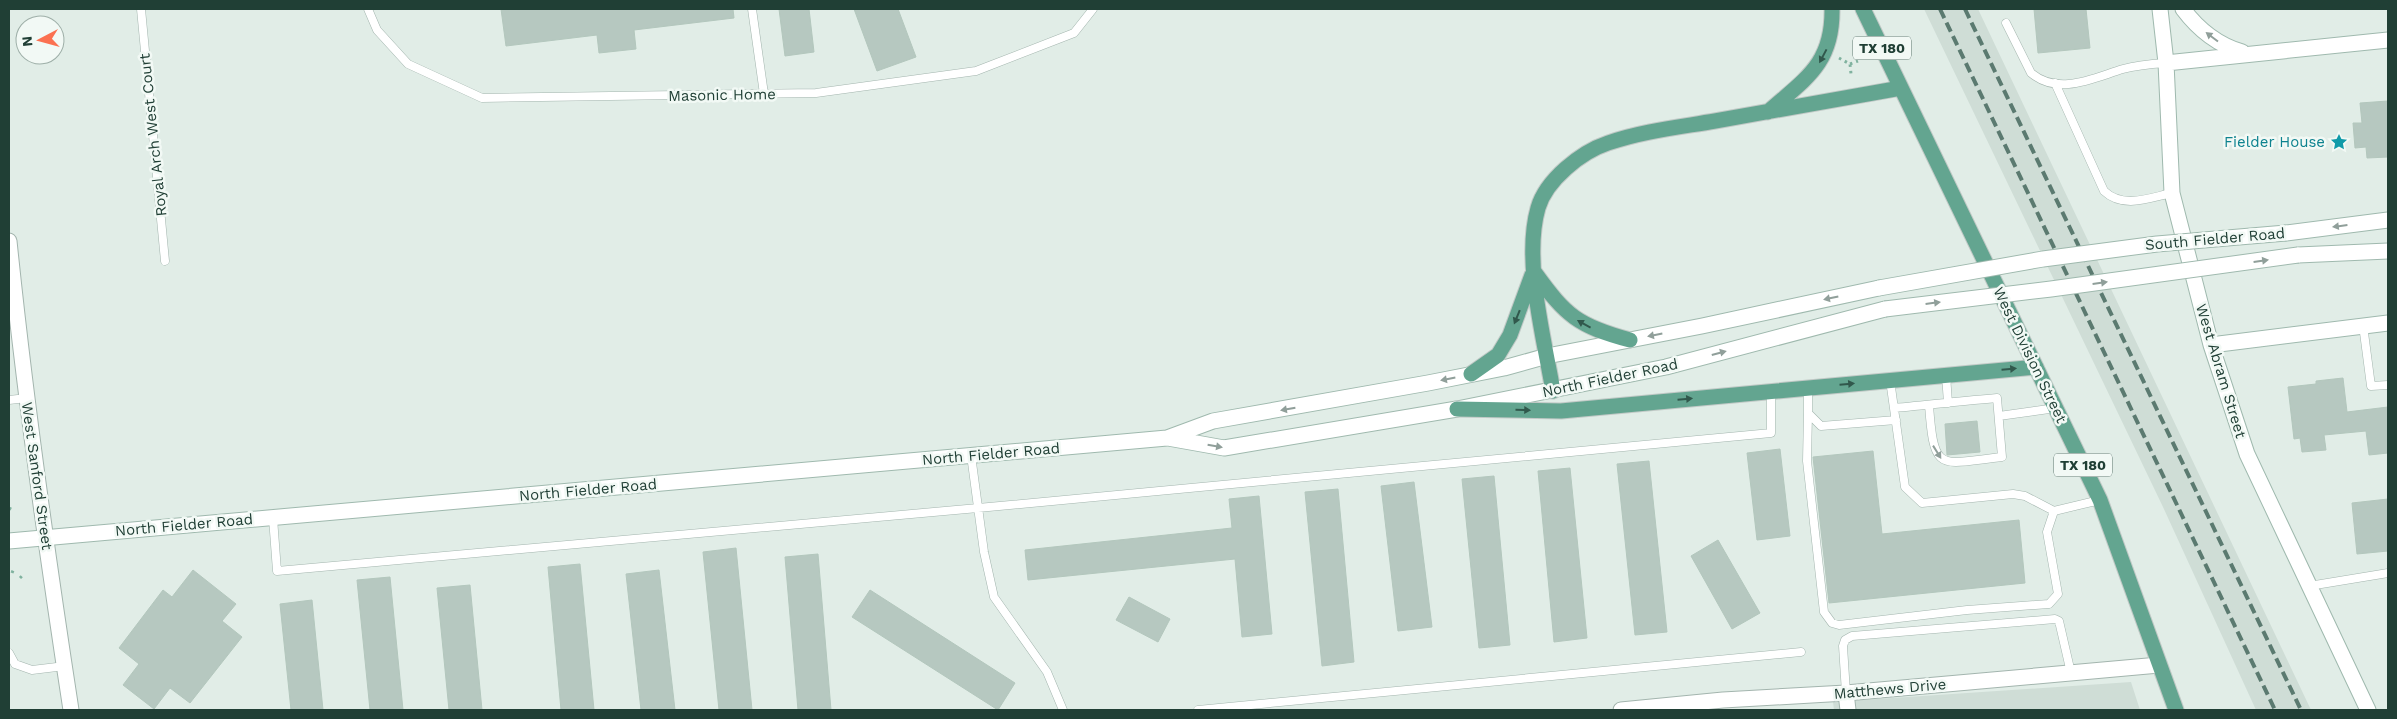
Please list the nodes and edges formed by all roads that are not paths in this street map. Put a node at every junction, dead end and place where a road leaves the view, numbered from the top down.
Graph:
1 (140, 9) edge
2 (368, 9) edge
3 (752, 9) edge
4 (1093, 9) edge
5 (1832, 9) edge
6 (1863, 9) edge
7 (2160, 9) edge
8 (2183, 9) edge
9 (2006, 22) dead end
10 (2388, 40) edge
11 (2248, 54) junction
12 (2166, 63) junction
13 (2055, 83) junction
14 (1901, 88) junction
15 (764, 94) junction
16 (1768, 112) junction
17 (2172, 194) junction
18 (2388, 220) edge
19 (9, 241) edge
20 (2388, 251) edge
21 (2043, 259) joint
22 (165, 261) dead end
23 (1533, 271) junction
24 (2051, 289) joint
25 (11, 292) edge
26 (2388, 323) edge
27 (2363, 325) junction
28 (1630, 340) junction
29 (2211, 345) junction
30 (1547, 356) junction
31 (2036, 367) junction
32 (1471, 374) junction
33 (1946, 375) junction
34 (1890, 380) junction
35 (2388, 385) edge
36 (1808, 388) junction
37 (1552, 391) junction
38 (1770, 391) junction
39 (27, 398) junction
40 (9, 400) edge
41 (1948, 403) junction
42 (1929, 405) junction
43 (1894, 408) junction
44 (2056, 408) junction
45 (1457, 410) junction
46 (1808, 413) junction
47 (1998, 416) junction
48 (1896, 420) junction
49 (1167, 438) junction
50 (971, 455) junction
51 (2100, 500) junction
52 (978, 508) junction
53 (2054, 511) junction
54 (273, 518) junction
55 (45, 538) junction
56 (9, 541) edge
57 (2388, 573) edge
58 (2309, 586) junction
59 (1801, 652) dead end
60 (9, 653) edge
61 (2159, 665) junction
62 (65, 666) junction
63 (2071, 673) junction
64 (1846, 693) junction
65 (1723, 705) edge
66 (72, 710) edge
67 (1063, 710) edge
68 (1198, 710) edge
69 (1621, 710) edge
70 (1848, 710) edge
71 (2176, 710) edge
72 (2368, 710) edge

1 - 22 lane, Royal Arch West Court
2 - 15 lane, Masonic Home
3 - 15 lane
4 - 15 lane, Masonic Home
5 -> 16 main road
6 - 14 main road, West Division Street / TX 180
7 - 12 main road, West Abram Street
11 -> 8 main road
9 - 13 lane
10 - 11 main road
11 - 12 main road
12 - 13 lane
12 - 17 main road, West Abram Street
13 - 17 lane
14 - 16 main road
14 - 31 main road, West Division Street / TX 180
16 - 23 main road
17 - 29 main road, West Abram Street
18 -> 21 main road, South Fielder Road, bridge
19 - 25 main road, West Sanford Street
24 -> 20 main road, South Fielder Road, bridge
21 -> 28 main road, North Fielder Road, bridge
28 -> 23 main road
23 - 30 main road
23 -> 32 main road
37 -> 24 main road, North Fielder Road, bridge
25 - 39 main road, West Sanford Street
26 - 27 main road
27 - 29 main road
27 - 35 lane
28 - 30 main road, North Fielder Road
29 - 58 main road, West Abram Street
30 - 32 main road, North Fielder Road
30 - 37 main road
33 -> 31 main road
31 - 44 main road, West Division Street / TX 180
32 -> 49 main road, North Fielder Road
33 - 34 main road
33 - 41 lane
36 -> 34 main road
34 - 43 lane
36 - 38 main road
36 - 46 lane
37 - 45 main road, North Fielder Road
45 -> 38 main road
38 - 52 lane
39 - 40 lane
39 - 55 main road, West Sanford Street
41 - 42 lane
41 - 47 lane
42 - 43 lane
42 -> 47 lane
43 - 48 lane
44 - 47 lane
44 - 51 main road, West Division Street / TX 180
49 -> 45 main road, North Fielder Road
46 - 48 lane
46 - 53 lane
48 - 53 lane
49 - 50 main road, North Fielder Road
50 - 52 lane
50 - 54 main road, North Fielder Road
51 - 53 lane
51 - 61 main road, West Division Street / TX 180
52 - 54 lane
52 - 67 lane
54 - 55 main road, North Fielder Road
55 - 56 main road, North Fielder Road
55 - 62 main road, West Sanford Street
57 - 58 lane
58 - 72 main road, West Abram Street
59 - 68 lane
60 - 62 lane
61 - 63 main road, Matthews Drive
61 - 71 main road, West Division Street / TX 180
62 - 66 main road, West Sanford Street
63 - 64 main road, Matthews Drive
63 - 64 lane
64 - 65 main road, Matthews Drive
64 - 70 main road
65 - 69 main road, Matthews Drive

